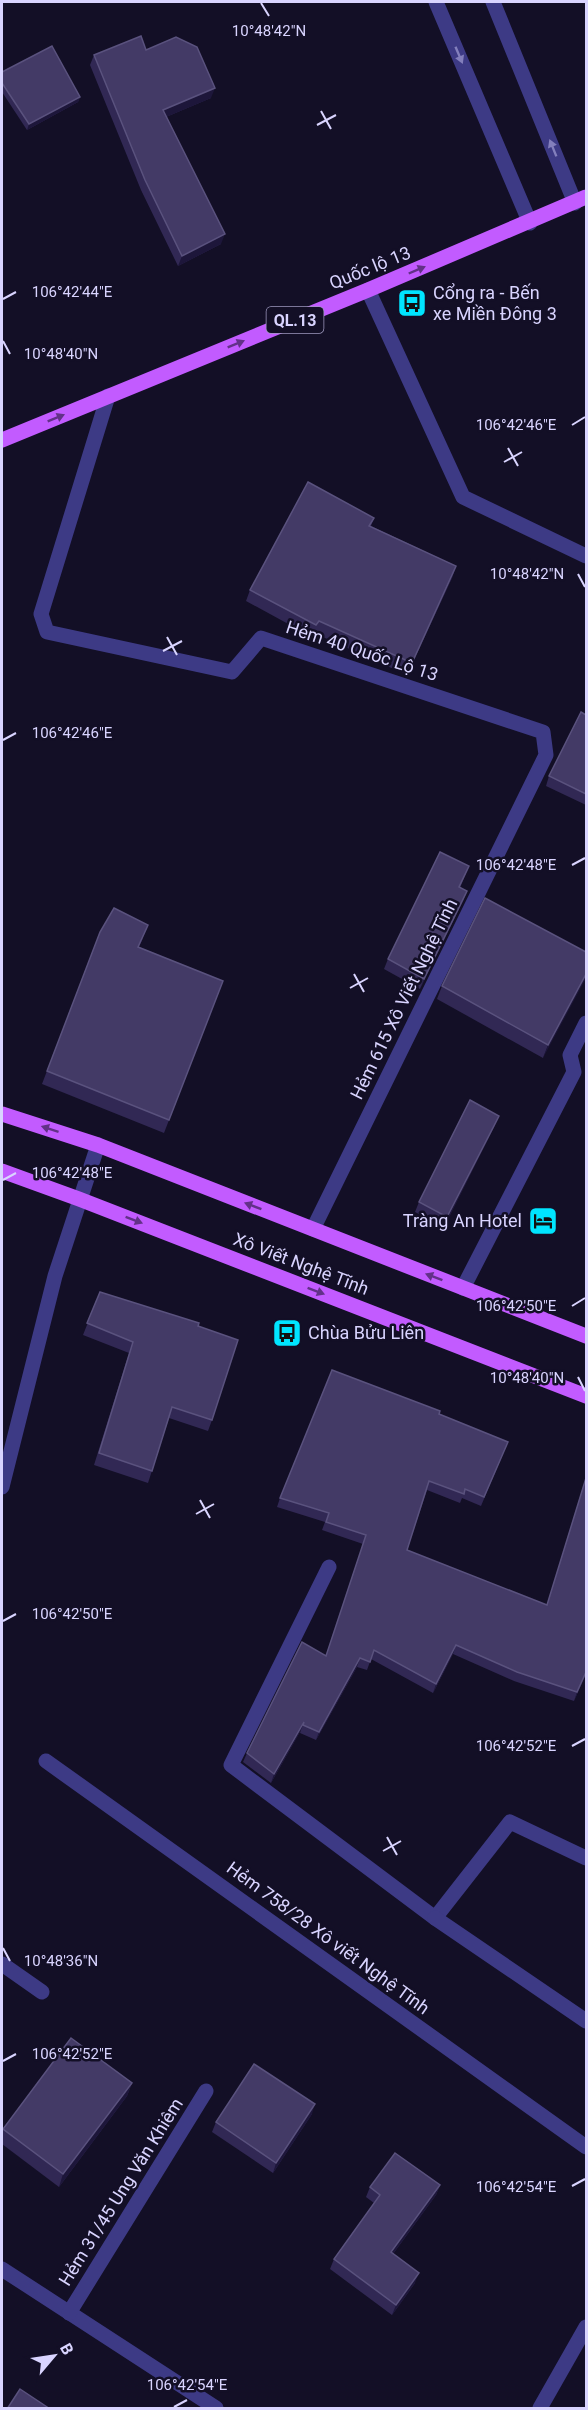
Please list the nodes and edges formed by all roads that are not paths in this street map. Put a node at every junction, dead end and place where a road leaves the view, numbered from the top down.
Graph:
1 (436, 2) edge
2 (493, 2) edge
3 (581, 200) edge
4 (530, 223) junction
5 (368, 290) junction
6 (108, 396) junction
7 (2, 440) edge
8 (586, 556) edge
9 (546, 755) joint
10 (586, 1023) edge
11 (580, 1070) edge
12 (2, 1114) edge
13 (98, 1145) junction
14 (2, 1171) edge
15 (79, 1199) junction
16 (312, 1229) junction
17 (463, 1288) junction
18 (586, 1336) edge
19 (586, 1396) edge
20 (2, 1487) edge
21 (329, 1567) dead end
22 (46, 1761) dead end
23 (586, 1858) edge
24 (435, 1918) junction
25 (2, 1964) edge
26 (42, 1992) dead end
27 (586, 2021) edge
28 (206, 2091) dead end
29 (586, 2147) edge
30 (2, 2270) edge
31 (69, 2313) junction
32 (586, 2327) edge
33 (216, 2409) edge
34 (540, 2409) edge

1 -> 4 street
3 -> 2 street
3 - 4 main road, Quốc lộ 13 / QL.13
5 -> 4 main road, Quốc lộ 13 / QL.13
6 -> 5 main road, Quốc lộ 13 / QL.13
5 - 8 street
7 -> 6 main road, Quốc lộ 13 / QL.13
6 - 9 street, Hẻm 40 Quốc Lộ 13
9 - 16 street, Hẻm 615 Xô Viết Nghệ Tĩnh
10 - 11 street
11 - 17 street
13 -> 12 main road, Xô Viết Nghệ Tĩnh
13 - 15 street
16 -> 13 main road, Xô Viết Nghệ Tĩnh
14 - 15 main road, Xô Viết Nghệ Tĩnh
15 -> 19 main road, Xô Viết Nghệ Tĩnh
15 - 20 street
17 -> 16 main road, Xô Viết Nghệ Tĩnh
17 - 18 main road, Xô Viết Nghệ Tĩnh
21 - 24 street
22 - 29 street, Hẻm 758/28 Xô viết Nghệ Tĩnh
23 - 24 street
24 - 27 street
25 - 26 street
28 - 31 street, Hẻm 31/45 Ung Văn Khiêm
30 - 31 street
31 - 33 street
32 - 34 street

